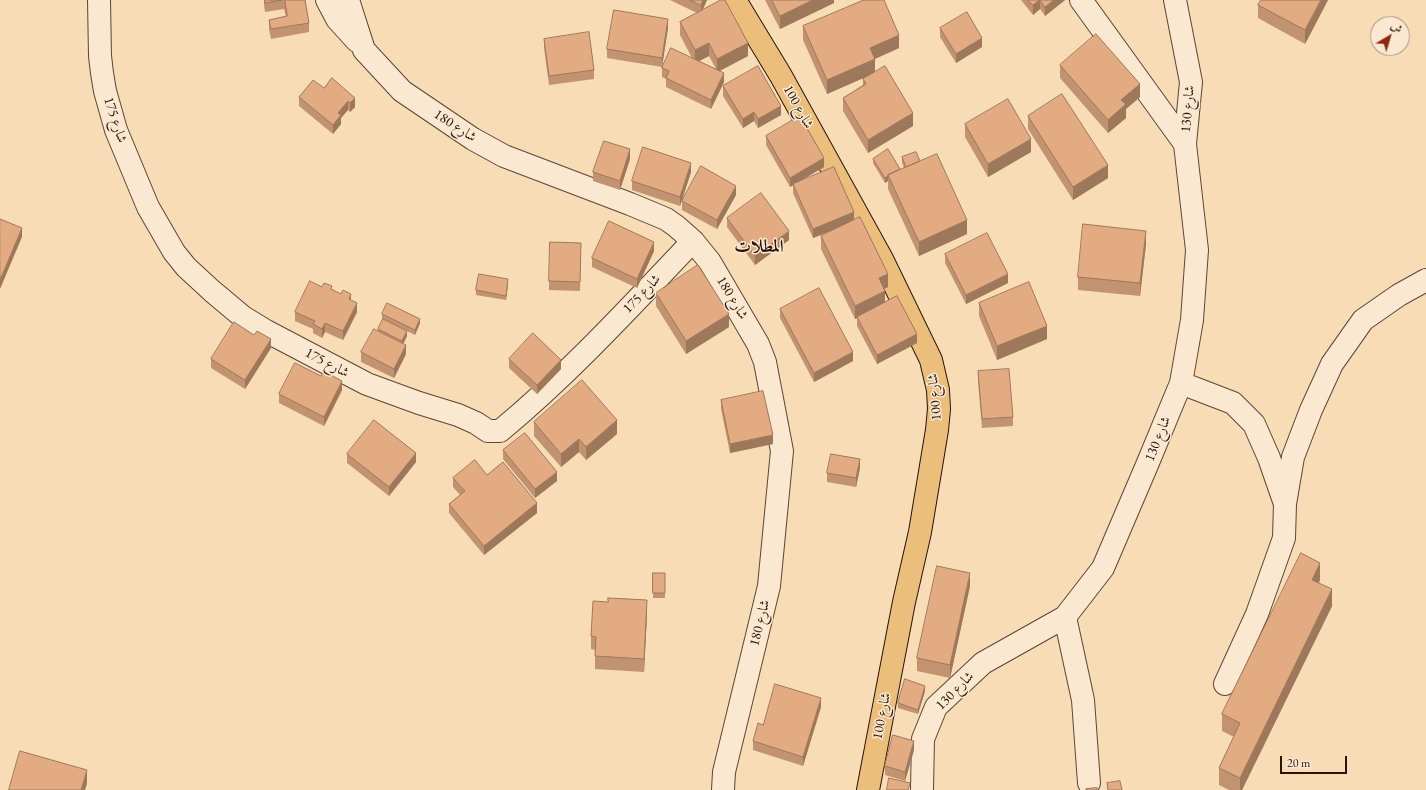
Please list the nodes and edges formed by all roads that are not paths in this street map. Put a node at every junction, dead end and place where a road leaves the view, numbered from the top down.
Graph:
1 (99, 0) edge
2 (327, 0) edge
3 (348, 0) edge
4 (735, 0) edge
5 (1081, 0) edge
6 (1175, 0) edge
7 (364, 50) junction
8 (1185, 144) junction
9 (693, 241) junction
10 (1426, 280) edge
11 (1181, 384) junction
12 (1285, 504) junction
13 (1065, 617) junction
14 (1225, 684) dead end
15 (1090, 783) dead end
16 (723, 790) edge
17 (868, 790) edge
18 (922, 790) edge

1 - 9 street, شارع 175
2 - 7 street
3 - 7 street, شارع 180
4 - 17 main road, شارع 100
5 - 8 street
6 - 8 street, شارع 130
7 - 9 street, شارع 180
8 - 11 street, شارع 130
9 - 16 street, شارع 180
10 - 12 street
11 - 12 street
11 - 13 street, شارع 130
12 - 14 street
13 - 15 street
13 - 18 street, شارع 130

